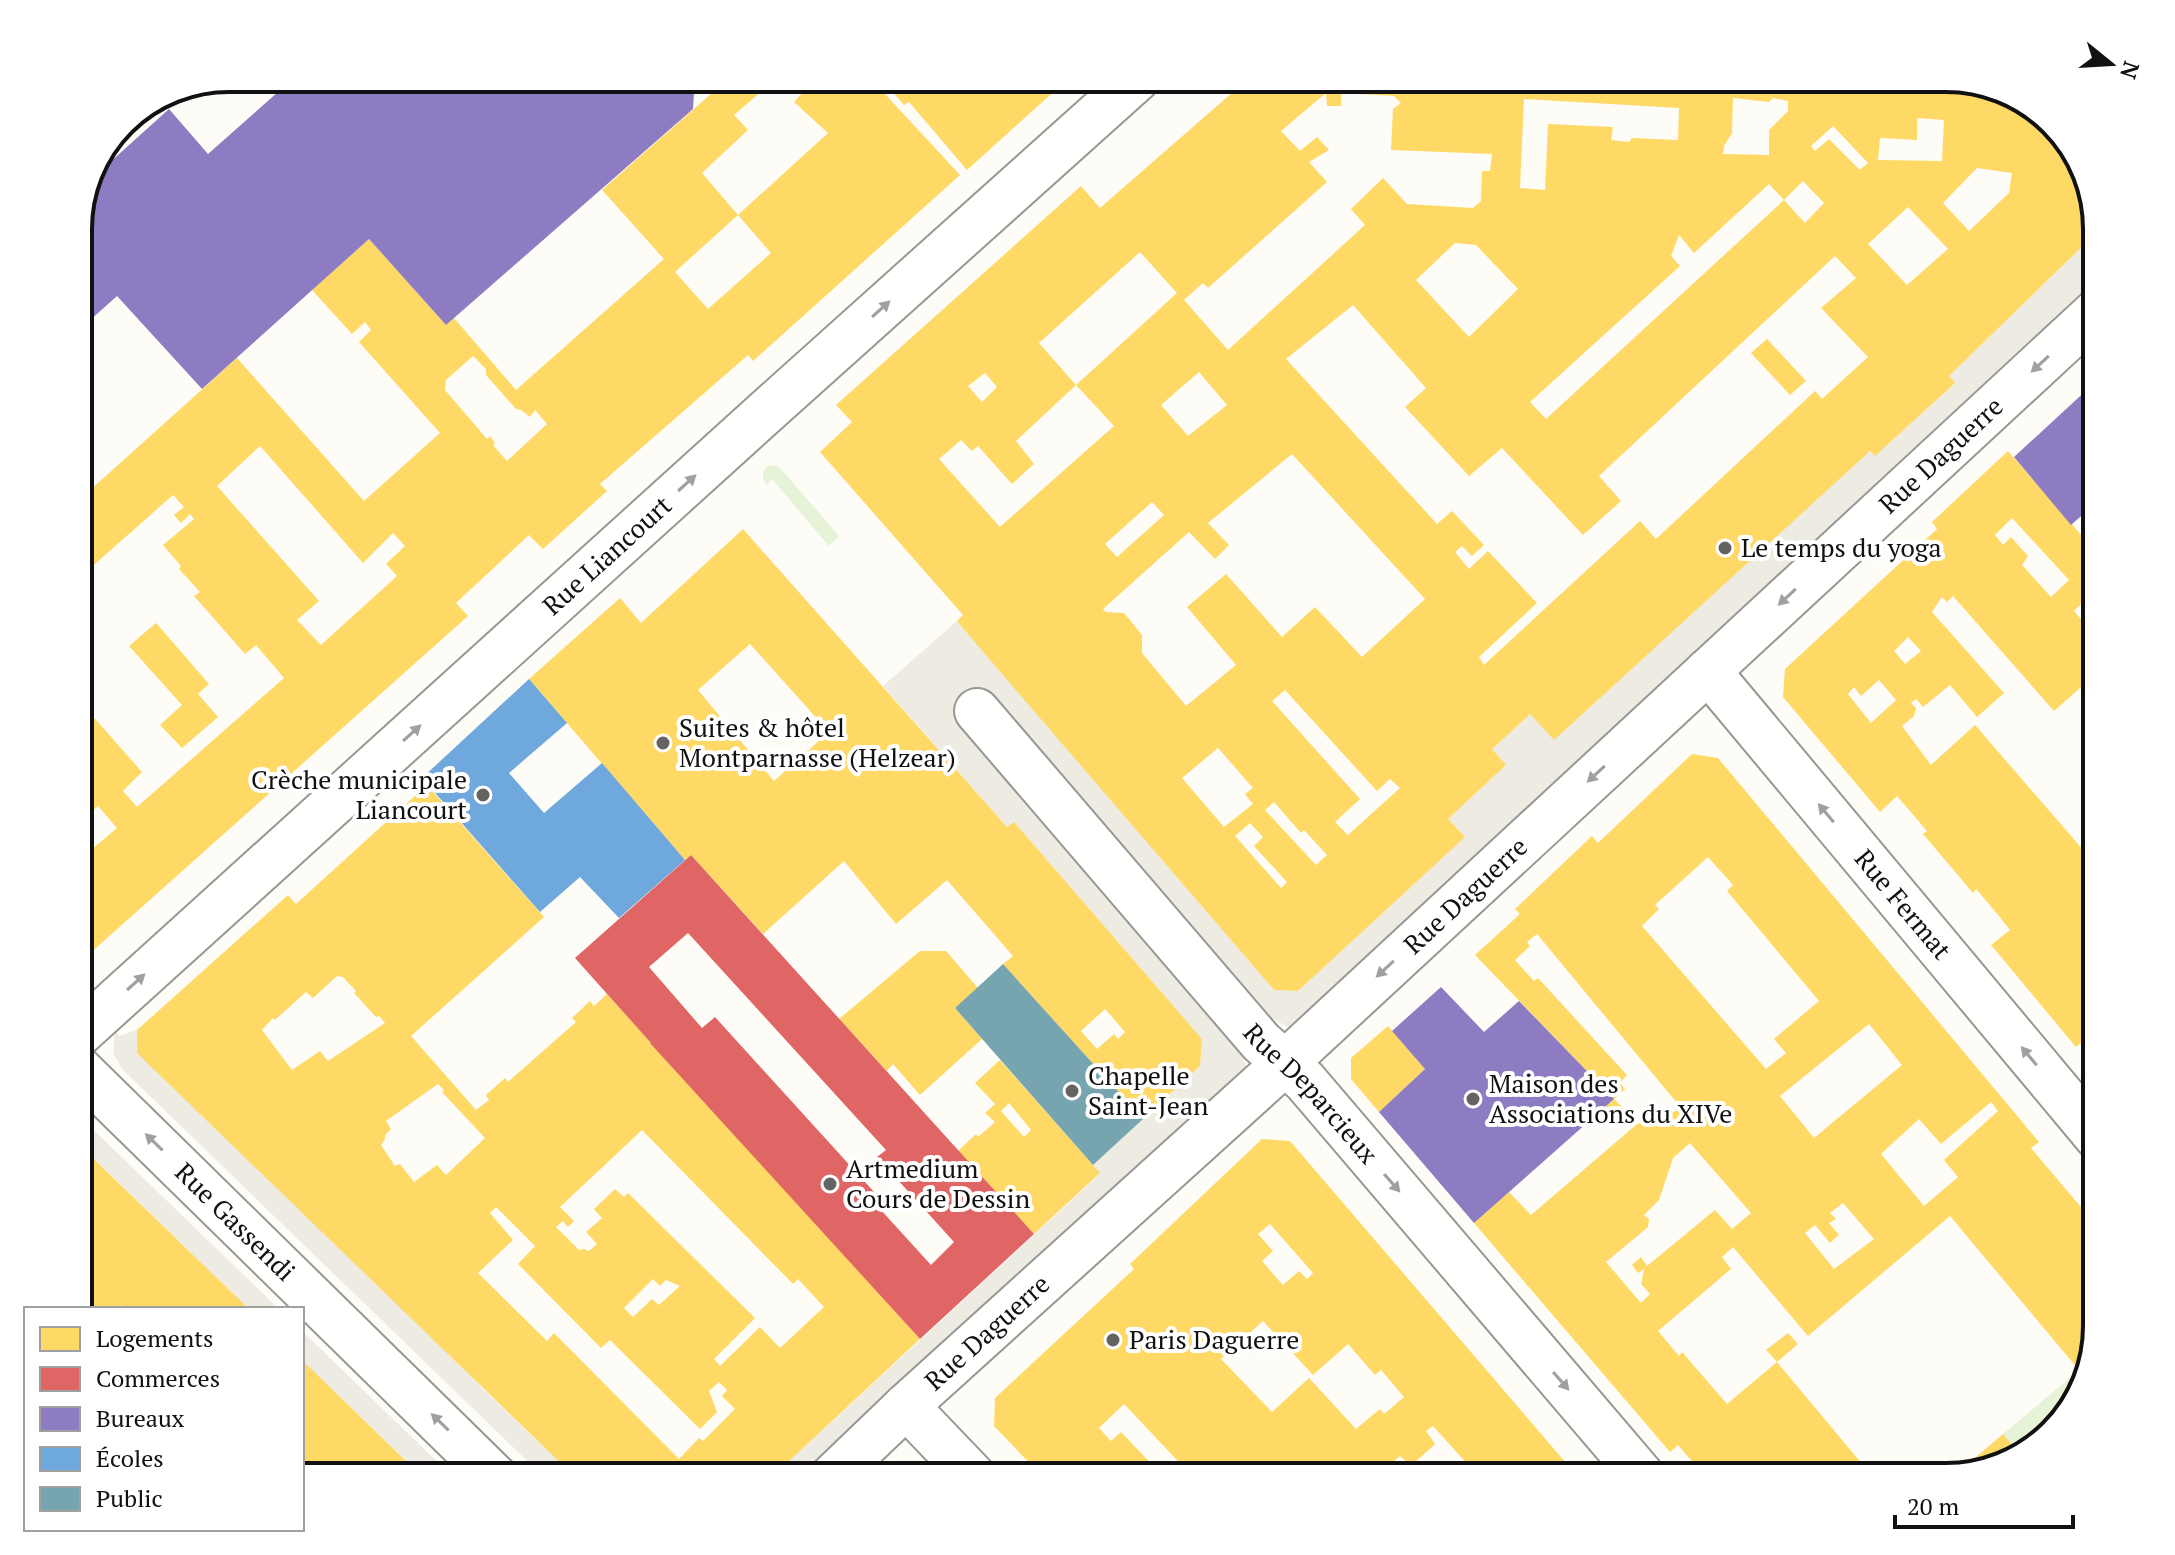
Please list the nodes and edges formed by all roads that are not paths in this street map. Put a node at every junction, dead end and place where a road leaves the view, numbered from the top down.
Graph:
1 (1122, 92) edge
2 (2083, 324) edge
3 (1708, 671) junction
4 (977, 711) dead end
5 (92, 1022) edge
6 (1285, 1063) junction
7 (92, 1082) edge
8 (2083, 1104) edge
9 (906, 1406) junction
10 (481, 1463) edge
11 (847, 1463) edge
12 (961, 1463) edge
13 (1631, 1463) edge

5 -> 1 street, Rue Liancourt
2 -> 3 street, Rue Daguerre
3 -> 6 street, Rue Daguerre
8 -> 3 street, Rue Fermat
4 - 6 street, Rue Deparcieux
6 - 9 street, Rue Daguerre
6 -> 13 street, Rue Deparcieux
10 -> 7 street, Rue Gassendi
9 - 11 street, Rue Daguerre
9 - 12 street

